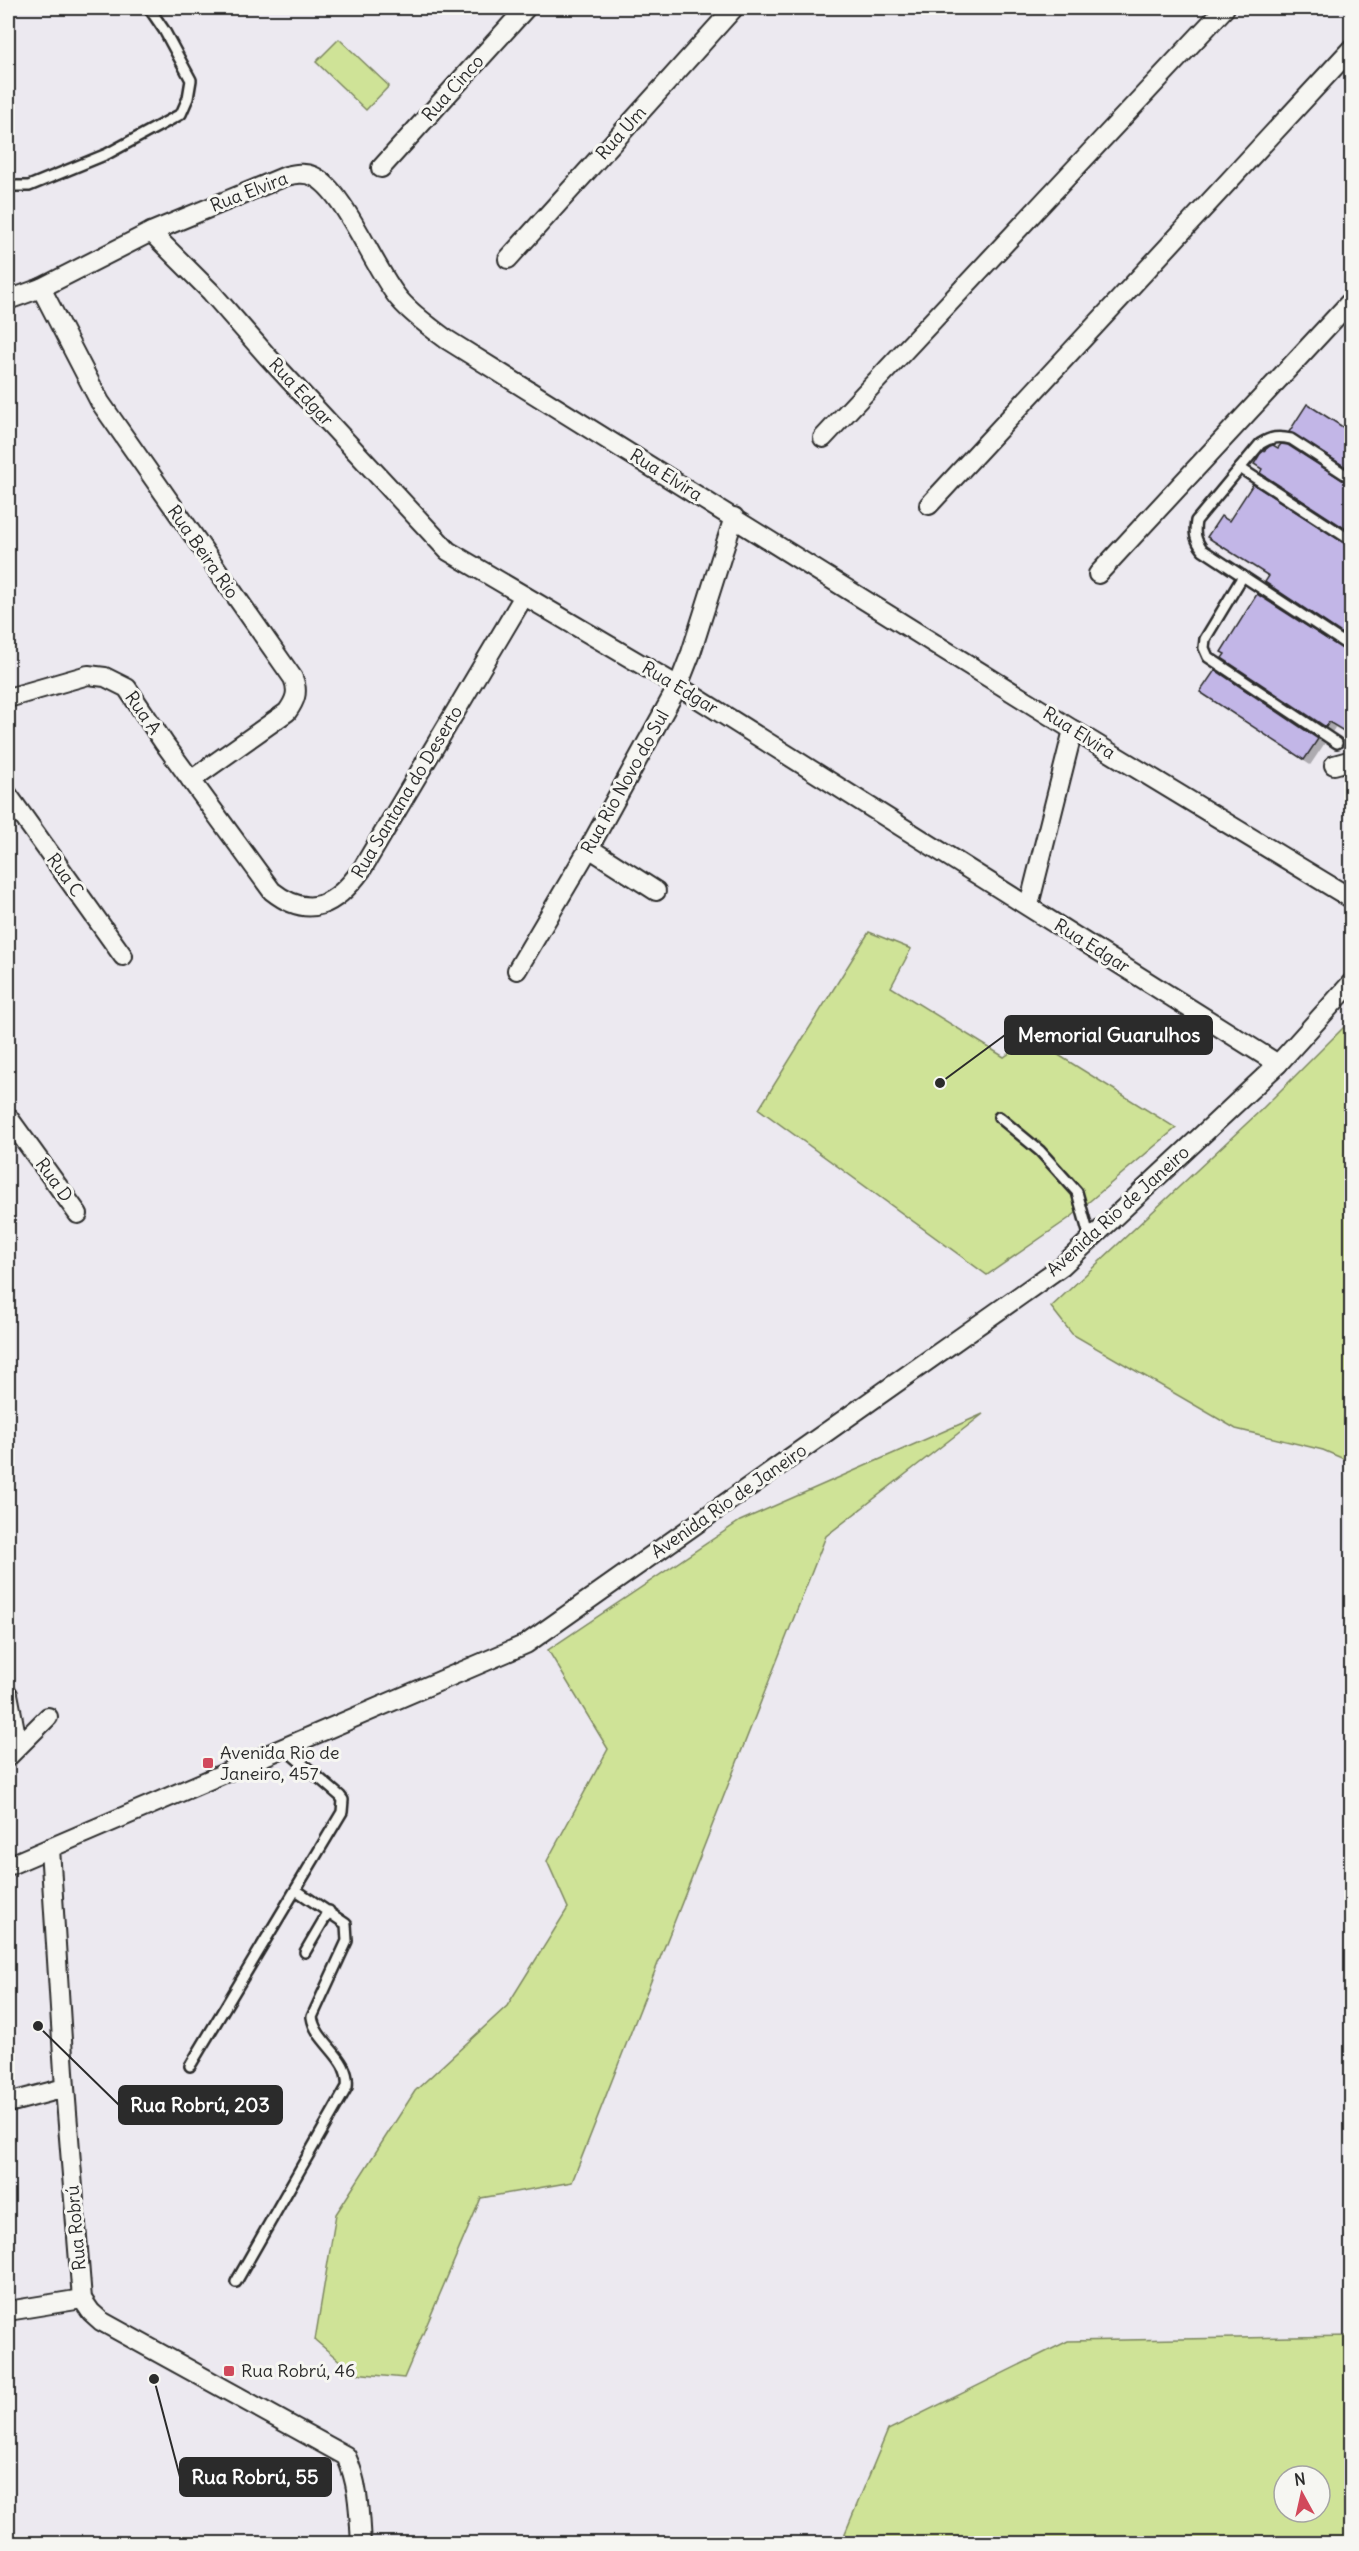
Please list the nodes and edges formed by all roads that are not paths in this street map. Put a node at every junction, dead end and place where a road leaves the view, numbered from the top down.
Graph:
1 (149, 8) edge
2 (526, 8) edge
3 (1225, 8) edge
4 (731, 9) edge
5 (1352, 48) edge
6 (381, 168) dead end
7 (8, 186) edge
8 (151, 232) junction
9 (508, 259) dead end
10 (41, 288) junction
11 (8, 300) edge
12 (1352, 300) edge
13 (824, 438) dead end
14 (1240, 468) junction
15 (1352, 479) edge
16 (929, 505) dead end
17 (734, 517) junction
18 (1352, 541) edge
19 (1098, 574) dead end
20 (1244, 576) junction
21 (524, 596) junction
22 (1352, 648) edge
23 (678, 686) junction
24 (8, 698) edge
25 (1073, 730) junction
26 (1337, 743) dead end
27 (191, 780) junction
28 (8, 795) edge
29 (589, 848) junction
30 (656, 891) dead end
31 (1352, 899) edge
32 (1029, 905) junction
33 (123, 956) dead end
34 (517, 970) dead end
35 (1352, 982) edge
36 (1278, 1064) junction
37 (8, 1117) edge
38 (999, 1117) dead end
39 (78, 1214) dead end
40 (1090, 1239) junction
41 (8, 1694) edge
42 (48, 1717) dead end
43 (283, 1746) junction
44 (13, 1751) edge
45 (50, 1848) junction
46 (8, 1866) edge
47 (296, 1890) junction
48 (329, 1911) junction
49 (305, 1952) dead end
50 (190, 2066) dead end
51 (65, 2088) junction
52 (8, 2103) edge
53 (236, 2282) dead end
54 (82, 2299) junction
55 (8, 2311) edge
56 (362, 2544) edge

1 - 7 lane
2 - 6 street, Rua Cinco
3 - 13 street
4 - 9 street, Rua Um
5 - 16 street
8 - 10 street, Rua Elvira
8 - 17 street, Rua Elvira
8 - 21 street, Rua Edgar
10 - 11 street, Rua Elvira
10 - 27 street, Rua Beira Rio
12 - 19 street
14 - 15 lane
14 - 18 lane
14 - 20 lane
17 - 23 street, Rua Rio Novo do Sul
17 - 25 street, Rua Elvira
20 - 22 lane
20 - 26 lane
21 - 23 street, Rua Edgar
21 - 27 street, Rua Santana do Deserto
23 - 29 street, Rua Rio Novo do Sul
23 - 32 street, Rua Edgar
24 - 27 street, Rua A
25 - 31 street, Rua Elvira
25 - 32 street
28 - 33 street, Rua C
29 - 30 street
29 - 34 street, Rua Rio Novo do Sul
32 - 36 street, Rua Edgar
35 - 36 street, Avenida Rio de Janeiro
36 - 40 street, Avenida Rio de Janeiro
37 - 39 street, Rua D
38 - 40 lane
40 - 43 street, Avenida Rio de Janeiro
41 - 44 street
42 - 44 street
43 - 45 street, Avenida Rio de Janeiro
43 - 47 lane
45 - 46 street, Avenida Rio de Janeiro
45 - 51 street, Rua Robrú
47 - 48 lane
47 - 50 lane
48 - 49 lane
48 - 53 lane
51 - 52 street
51 - 54 street, Rua Robrú
54 - 55 street
54 - 56 street

